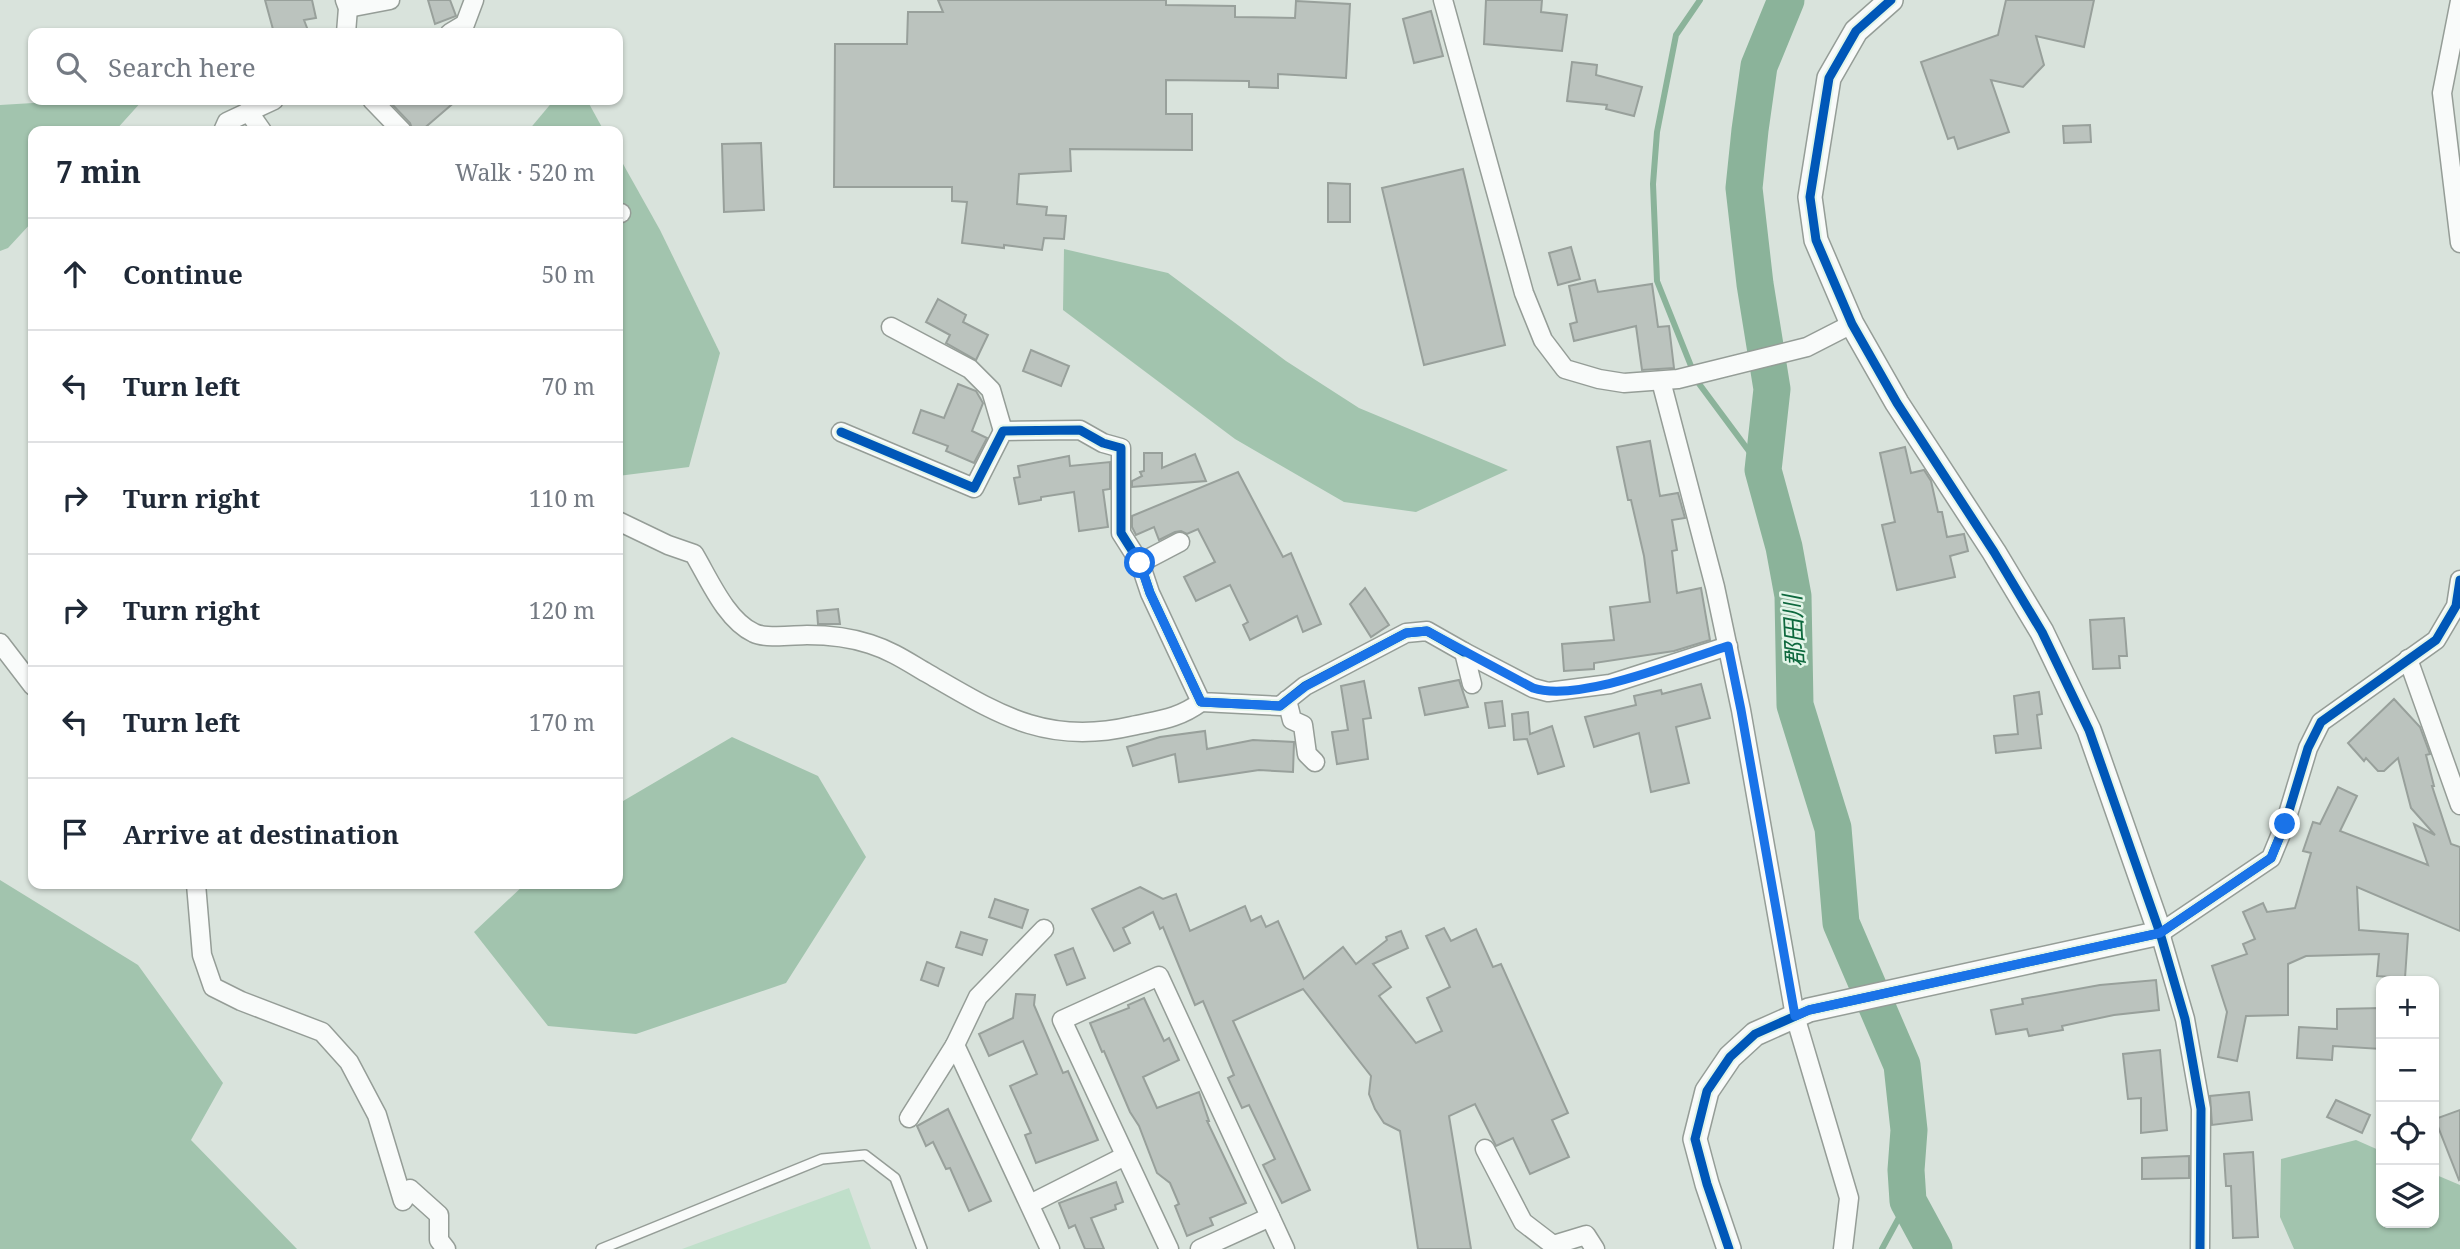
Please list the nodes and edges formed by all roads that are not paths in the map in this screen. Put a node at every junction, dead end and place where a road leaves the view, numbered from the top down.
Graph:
1 (390, 0) edge
2 (474, 0) edge
3 (1443, 0) edge
4 (1892, 0) edge
5 (2460, 1) edge
6 (347, 4) edge
7 (346, 28) edge
8 (458, 28) edge
9 (262, 105) edge
10 (377, 105) edge
11 (248, 111) junction
12 (225, 126) edge
13 (258, 126) edge
14 (396, 126) edge
15 (2460, 243) edge
16 (1852, 324) junction
17 (891, 327) dead end
18 (1670, 380) junction
19 (1003, 431) junction
20 (841, 432) dead end
21 (623, 523) edge
22 (1180, 542) dead end
23 (1140, 563) junction
24 (2460, 580) edge
25 (0, 643) edge
26 (1728, 646) junction
27 (1464, 652) junction
28 (2409, 659) junction
29 (28, 679) edge
30 (1472, 684) dead end
31 (1287, 700) junction
32 (1201, 702) junction
33 (1315, 762) dead end
34 (2460, 805) edge
35 (196, 889) edge
36 (1044, 929) dead end
37 (2160, 933) junction
38 (1802, 1013) junction
39 (955, 1045) junction
40 (909, 1118) dead end
41 (1485, 1149) dead end
42 (1125, 1156) junction
43 (1030, 1204) junction
44 (1270, 1217) junction
45 (446, 1249) edge
46 (601, 1249) edge
47 (922, 1249) edge
48 (1050, 1249) edge
49 (1169, 1249) edge
50 (1200, 1249) edge
51 (1285, 1249) edge
52 (1595, 1249) edge
53 (1729, 1249) edge
54 (1843, 1249) edge
55 (2200, 1249) edge

1 - 6 street
2 - 8 street
3 - 18 street
4 - 16 street
5 - 15 street
6 - 7 street
9 - 11 street
10 - 14 street
11 - 12 street
11 - 13 street
16 - 18 street
16 - 37 street
17 - 19 street
18 - 26 street
19 - 20 street
19 - 23 street
21 - 32 street
22 - 23 street
23 - 32 street
24 - 28 street
25 - 29 street
26 - 27 street
26 - 38 street
27 - 30 street
27 - 31 street
28 - 34 street
28 - 37 street
31 - 32 street
31 - 33 street
35 - 45 street
36 - 39 street
37 - 38 street
37 - 55 street
38 - 53 street
38 - 54 street
39 - 40 street
39 - 43 street
41 - 52 street
42 - 43 street
42 - 44 street
42 - 49 street
43 - 48 street
44 - 50 street
44 - 51 street
46 - 47 lane

